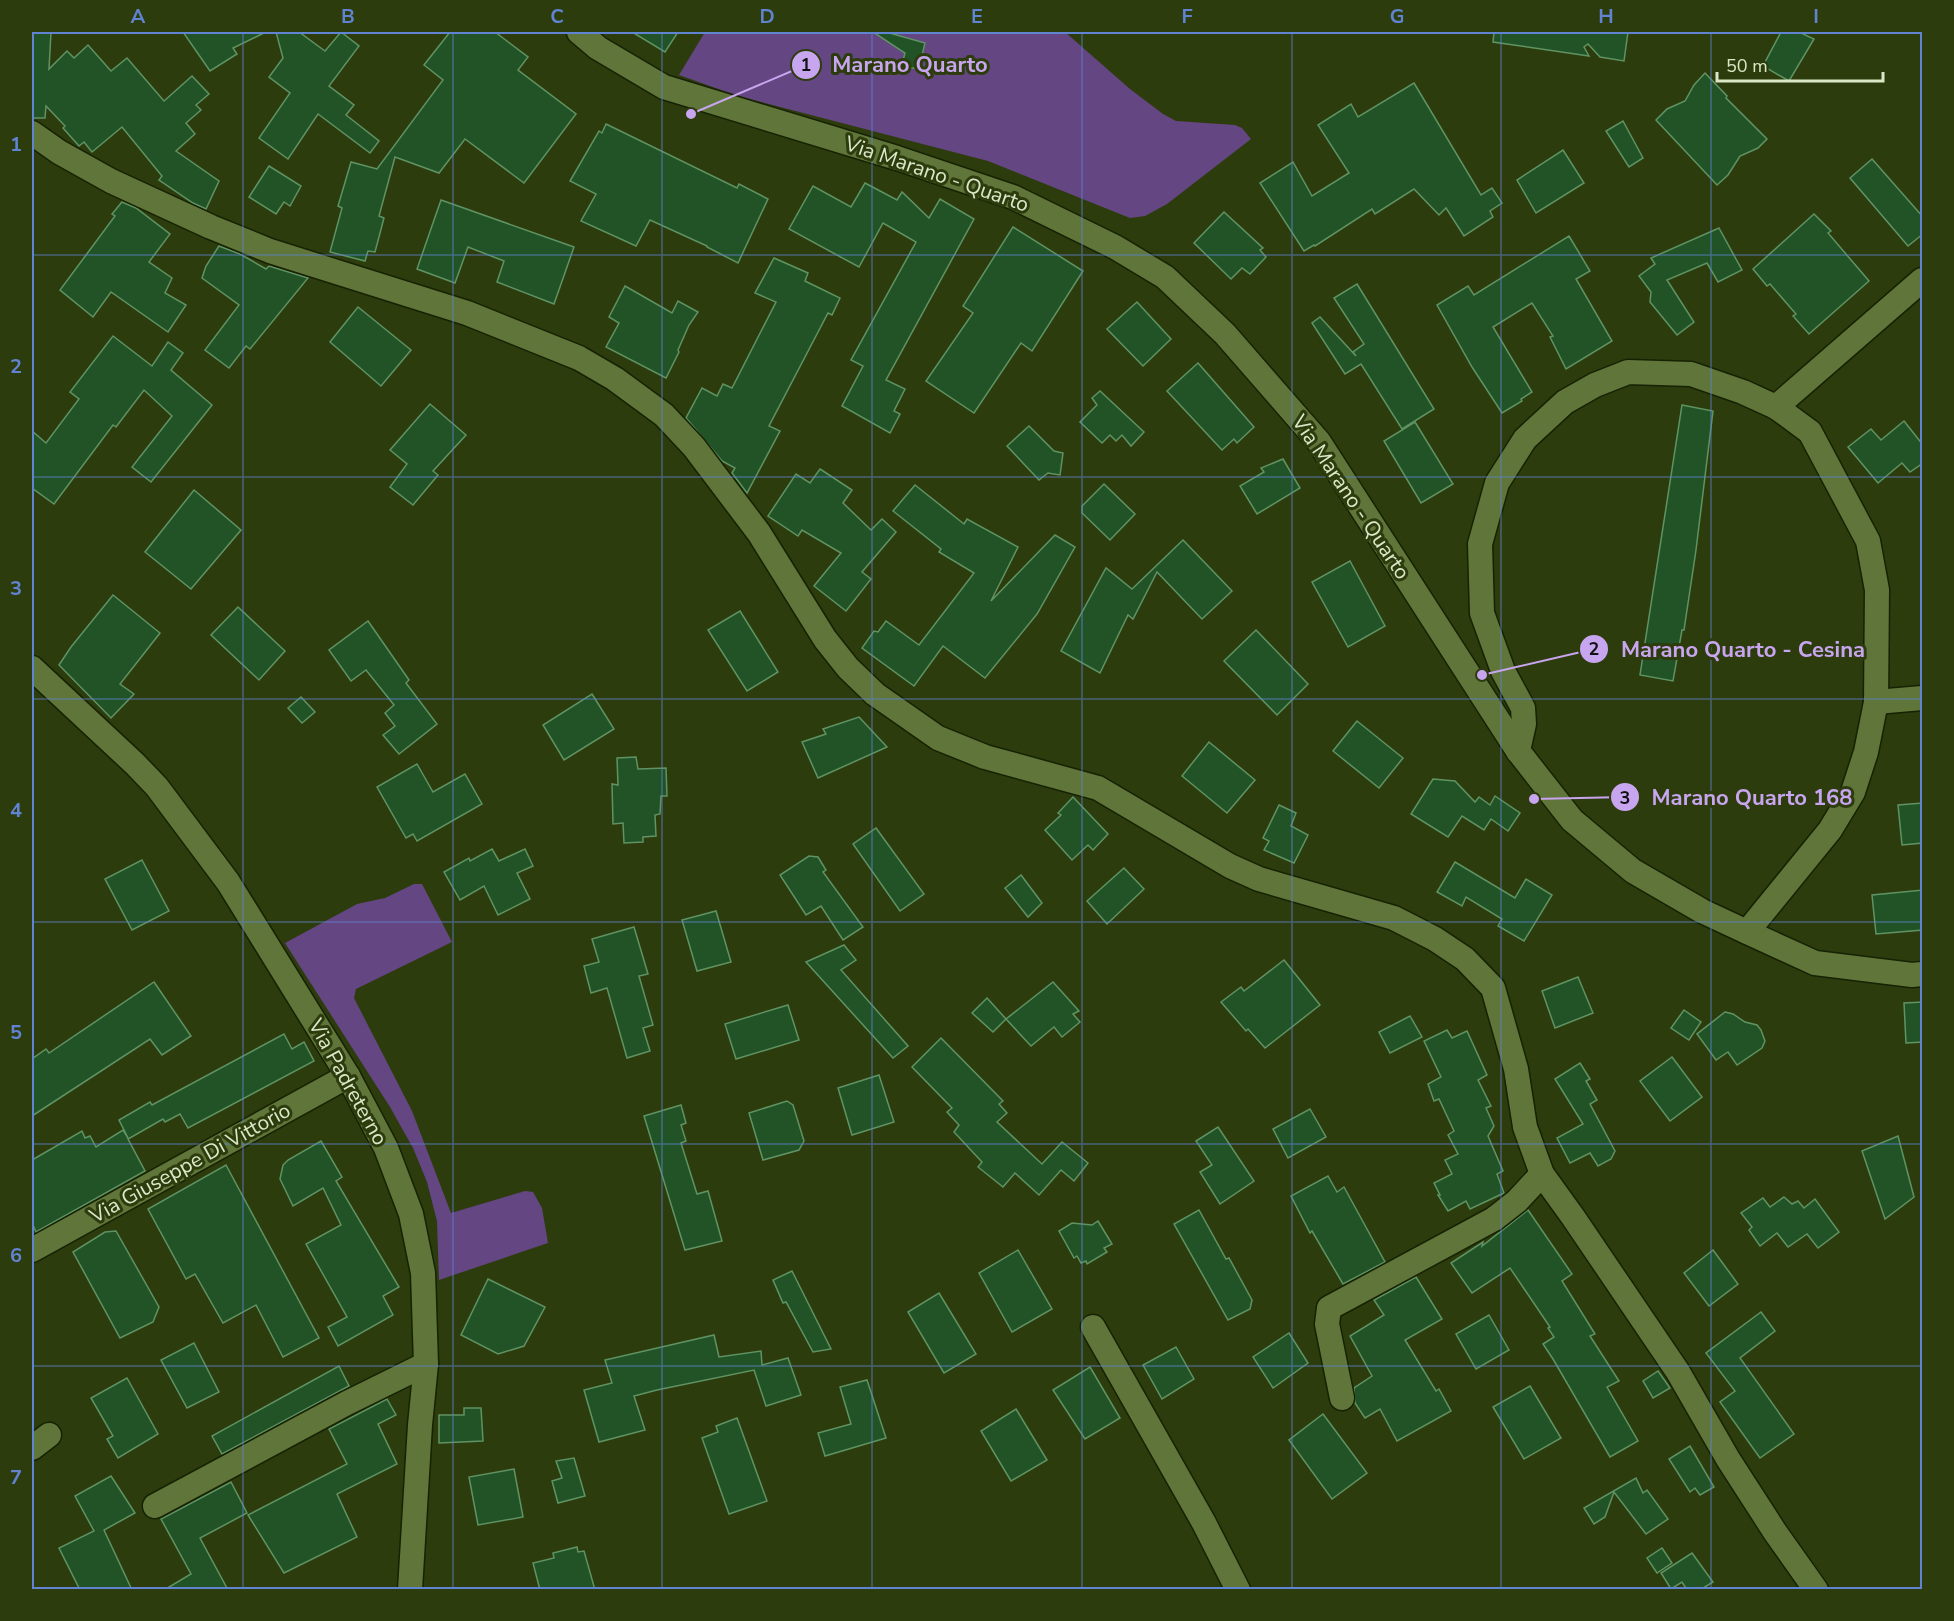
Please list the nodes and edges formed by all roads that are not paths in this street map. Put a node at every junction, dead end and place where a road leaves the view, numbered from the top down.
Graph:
1 (579, 32) edge
2 (32, 133) edge
3 (1923, 280) edge
4 (1776, 407) junction
5 (32, 668) edge
6 (1923, 698) edge
7 (1875, 702) junction
8 (1518, 751) junction
9 (1747, 932) junction
10 (1923, 974) edge
11 (348, 1076) junction
12 (1542, 1174) junction
13 (32, 1250) edge
14 (1093, 1328) dead end
15 (426, 1364) junction
16 (1342, 1398) dead end
17 (155, 1506) dead end
18 (410, 1590) edge
19 (1238, 1590) edge
20 (1816, 1590) edge

1 - 8 street, Via Marano - Quarto
2 - 12 street
3 - 4 street
4 - 7 street
4 - 8 street
5 - 11 street, Via Padreterno
6 - 7 street
7 - 9 street
8 - 9 street, Via Marano - Quarto
9 - 10 street, Via Marano - Quarto
11 - 13 street, Via Giuseppe Di Vittorio
11 - 15 street, Via Padreterno
12 - 16 street
12 - 20 street
14 - 19 street
15 - 17 street
15 - 18 street, Via Padreterno

